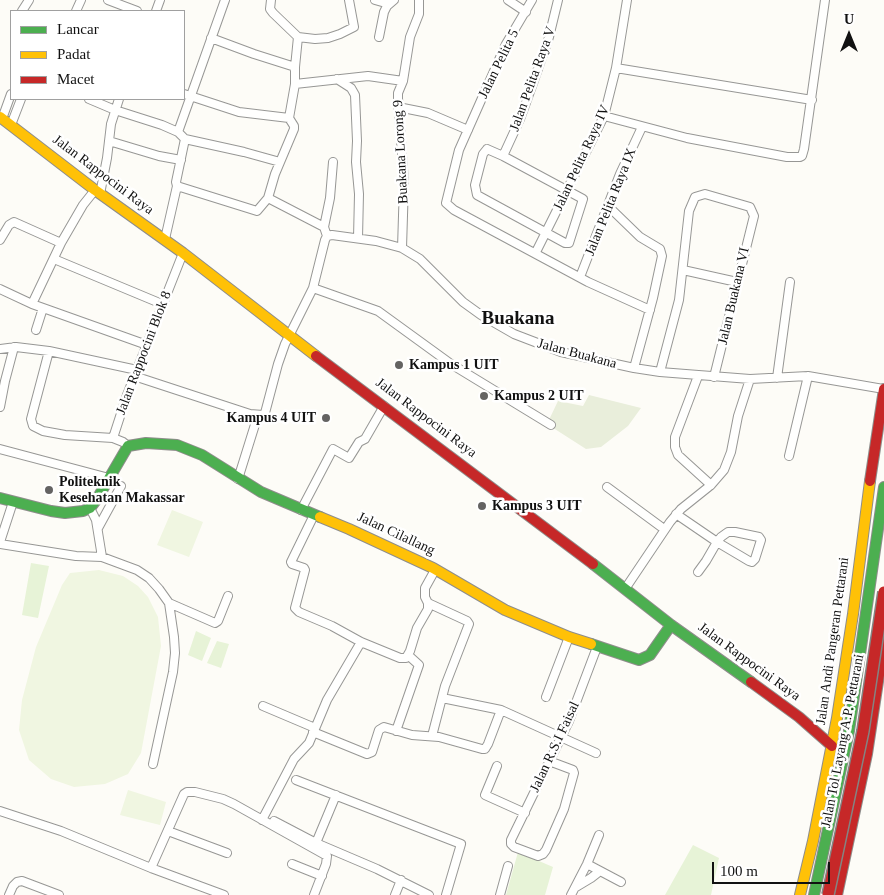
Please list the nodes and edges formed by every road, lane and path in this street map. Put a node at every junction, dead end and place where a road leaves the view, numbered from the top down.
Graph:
1 (108, 0) edge
2 (225, 0) edge
3 (270, 0) edge
4 (349, 0) edge
5 (375, 0) edge
6 (419, 0) edge
7 (508, 0) edge
8 (532, 0) edge
9 (558, 0) edge
10 (627, 0) edge
11 (825, 0) edge
12 (392, 2) edge
13 (134, 10) edge
14 (526, 12) junction
15 (298, 37) junction
16 (211, 38) junction
17 (379, 38) dead end
18 (295, 67) junction
19 (616, 68) junction
20 (337, 79) junction
21 (403, 81) junction
22 (295, 84) junction
23 (188, 95) edge
24 (10, 98) edge
25 (20, 100) edge
26 (91, 100) edge
27 (119, 100) edge
28 (812, 100) junction
29 (398, 107) junction
30 (115, 110) junction
31 (604, 116) junction
32 (289, 118) junction
33 (5, 120) edge
34 (642, 127) junction
35 (468, 130) junction
36 (178, 132) junction
37 (186, 139) junction
38 (109, 141) junction
39 (503, 156) junction
40 (181, 160) junction
41 (280, 162) junction
42 (333, 162) dead end
43 (177, 186) junction
44 (567, 191) junction
45 (98, 192) junction
46 (268, 198) junction
47 (608, 206) junction
48 (324, 227) junction
49 (2, 231) edge
50 (546, 232) junction
51 (327, 236) junction
52 (358, 238) junction
53 (165, 239) junction
54 (0, 240) edge
55 (61, 243) junction
56 (402, 248) junction
57 (536, 252) junction
58 (183, 253) junction
59 (54, 259) junction
60 (683, 270) junction
61 (580, 277) junction
62 (737, 282) junction
63 (790, 282) dead end
64 (313, 288) junction
65 (0, 289) edge
66 (32, 304) junction
67 (162, 304) junction
68 (43, 308) junction
69 (650, 310) junction
70 (36, 330) dead end
71 (289, 335) junction
72 (146, 345) junction
73 (14, 347) junction
74 (0, 349) edge
75 (49, 350) junction
76 (634, 368) junction
77 (660, 372) junction
78 (135, 373) junction
79 (698, 376) junction
80 (808, 376) junction
81 (714, 377) junction
82 (777, 378) junction
83 (750, 379) junction
84 (884, 389) edge
85 (384, 406) junction
86 (0, 407) edge
87 (258, 415) junction
88 (551, 424) dead end
89 (113, 438) junction
90 (128, 446) junction
91 (0, 449) edge
92 (884, 455) edge
93 (789, 456) dead end
94 (109, 478) junction
95 (238, 479) junction
96 (711, 484) junction
97 (121, 486) dead end
98 (607, 487) dead end
99 (884, 487) edge
100 (0, 498) edge
101 (13, 502) junction
102 (90, 508) junction
103 (301, 510) junction
104 (676, 514) junction
105 (314, 515) junction
106 (98, 528) junction
107 (664, 530) junction
108 (717, 542) junction
109 (0, 543) edge
110 (102, 557) junction
111 (435, 570) junction
112 (698, 572) dead end
113 (625, 589) junction
114 (884, 592) edge
115 (228, 596) dead end
116 (428, 603) junction
117 (168, 604) junction
118 (670, 625) junction
119 (865, 628) junction
120 (884, 634) edge
121 (569, 637) junction
122 (361, 642) junction
123 (884, 643) edge
124 (597, 647) junction
125 (408, 655) junction
126 (859, 666) junction
127 (880, 667) junction
128 (546, 697) dead end
129 (447, 699) dead end
130 (263, 706) dead end
131 (501, 710) junction
132 (314, 730) junction
133 (396, 731) junction
134 (432, 736) junction
135 (561, 737) junction
136 (832, 746) junction
137 (596, 753) dead end
138 (550, 761) junction
139 (153, 764) dead end
140 (497, 766) dead end
141 (296, 780) dead end
142 (336, 795) junction
143 (0, 811) edge
144 (525, 813) junction
145 (262, 820) junction
146 (272, 820) dead end
147 (168, 832) junction
148 (599, 835) dead end
149 (316, 843) junction
150 (227, 853) dead end
151 (292, 864) dead end
152 (587, 864) junction
153 (508, 866) dead end
154 (151, 868) junction
155 (600, 871) junction
156 (322, 876) junction
157 (402, 880) junction
158 (622, 882) dead end
159 (576, 887) junction
160 (9, 895) edge
161 (59, 895) edge
162 (224, 895) edge
163 (314, 895) edge
164 (395, 895) edge
165 (429, 895) edge
166 (446, 895) edge
167 (500, 895) edge
168 (571, 895) edge
169 (800, 895) edge
170 (806, 895) edge
171 (814, 895) edge
172 (828, 895) edge
173 (837, 895) edge

1 - 13 street
2 - 16 street
3 - 15 street
4 - 15 street
5 - 12 street
6 - 21 street, Buakana Lorong 9
7 - 14 street
8 - 14 street, Jalan Pelita 5
9 - 39 street, Jalan Pelita Raya V
10 - 19 street, Jalan Pelita Raya IV
11 - 28 street
12 - 17 street
14 - 35 street, Jalan Pelita 5
15 - 18 street
16 - 18 street
16 - 23 street
18 - 22 street
19 - 28 street
19 - 31 street, Jalan Pelita Raya IV
20 - 21 street
20 - 22 street
20 - 52 street
21 - 29 street, Buakana Lorong 9
22 - 32 street
23 - 32 street
23 - 36 street
24 - 33 street
25 - 33 street
26 - 30 street
27 - 30 street
28 - 34 street
29 - 35 street
29 - 56 street, Buakana Lorong 9
30 - 36 street
30 - 38 street
31 - 34 street
31 - 44 street, Jalan Pelita Raya IV
32 - 41 street
33 - 45 main road, Jalan Rappocini Raya
34 - 47 street, Jalan Pelita Raya IX
35 - 57 street, Jalan Pelita 5
36 - 37 street
37 - 40 street
37 - 41 street
38 - 40 street
38 - 45 street
39 - 44 street
39 - 50 street
40 - 43 street
41 - 46 street
42 - 48 street
43 - 46 street
43 - 53 street
44 - 50 street, Jalan Pelita Raya IV
44 - 50 street
45 - 53 main road, Jalan Rappocini Raya
45 - 55 street
46 - 48 street
47 - 61 street, Jalan Pelita Raya IX
47 - 69 street
48 - 51 street
49 - 54 street
49 - 55 street
50 - 57 street, Jalan Pelita Raya IV
51 - 52 street, Jalan Buakana
51 - 64 street
52 - 56 street, Jalan Buakana
53 - 58 main road, Jalan Rappocini Raya
55 - 59 street
56 - 76 street, Jalan Buakana
57 - 61 street
58 - 67 street, Jalan Rappocini Blok 8
58 - 71 main road, Jalan Rappocini Raya
59 - 66 street
59 - 67 street
60 - 62 street
60 - 62 street, Jalan Buakana VI
60 - 77 street
61 - 69 street
62 - 81 street, Jalan Buakana VI
63 - 82 street
64 - 71 street
64 - 88 street
65 - 66 street
66 - 68 street
67 - 72 street, Jalan Rappocini Blok 8
68 - 70 street
68 - 72 street
69 - 76 street
71 - 85 main road, Jalan Rappocini Raya
71 - 87 street
72 - 78 street, Jalan Rappocini Blok 8
73 - 74 street
73 - 75 street
73 - 86 street
75 - 78 street
75 - 89 street
76 - 77 street, Jalan Buakana
77 - 79 street, Jalan Buakana
78 - 87 street
78 - 89 street, Jalan Rappocini Blok 8
79 - 81 street, Jalan Buakana
79 - 96 street
80 - 82 street, Jalan Buakana
80 - 84 street, Jalan Buakana
80 - 93 street
81 - 83 street, Jalan Buakana
82 - 83 street, Jalan Buakana
83 - 96 street
84 - 136 main road, Jalan Andi Pangeran Pettarani
85 - 103 street
85 - 113 main road, Jalan Rappocini Raya
87 - 95 street
89 - 90 street
90 - 94 main road
90 - 95 main road, Jalan Cilallang
91 - 94 street
92 - 170 main road
94 - 102 main road
95 - 103 main road, Jalan Cilallang
96 - 104 street
97 - 106 street
98 - 107 street
99 - 119 main road, Jalan Andi Pangeran Pettarani
100 - 101 main road
101 - 102 main road
101 - 109 street
102 - 106 street
103 - 105 main road, Jalan Cilallang
104 - 107 street
104 - 108 street
105 - 111 main road, Jalan Cilallang
105 - 122 street
106 - 110 street
107 - 113 street
108 - 108 street
108 - 112 street
109 - 110 street
110 - 117 street
111 - 116 street
111 - 121 main road, Jalan Cilallang
113 - 118 main road, Jalan Rappocini Raya
114 - 172 main road, Jalan Tol Layang A.P. Pettarani, bridge
115 - 117 street
116 - 125 street
116 - 134 street
117 - 139 street
118 - 124 main road, Jalan Cilallang
118 - 136 main road, Jalan Rappocini Raya
119 - 120 main road
119 - 126 main road, Jalan Andi Pangeran Pettarani
121 - 124 main road, Jalan Cilallang
121 - 128 street
122 - 125 street
122 - 132 street
123 - 127 main road
124 - 135 street, Jalan R.S.I Faisal
125 - 133 street
126 - 127 main road
126 - 171 main road, Jalan Andi Pangeran Pettarani
127 - 173 main road
129 - 131 street
130 - 132 street
131 - 134 street
131 - 135 street
132 - 133 street
132 - 145 street
133 - 134 street
135 - 137 street
135 - 138 street, Jalan R.S.I Faisal
136 - 169 main road, Jalan Andi Pangeran Pettarani
138 - 144 street, Jalan R.S.I Faisal
138 - 144 street, Jalan R.S.I Faisal
140 - 144 street
141 - 142 street
142 - 149 street
142 - 166 street
143 - 154 street
145 - 147 street
145 - 156 street
146 - 149 street
147 - 150 street
147 - 154 street
148 - 152 street
149 - 157 street
151 - 156 street
152 - 155 street
152 - 159 street
153 - 167 street
154 - 162 street
155 - 158 street
155 - 159 street
156 - 163 street
157 - 164 street
157 - 165 street
159 - 168 street
160 - 161 street

